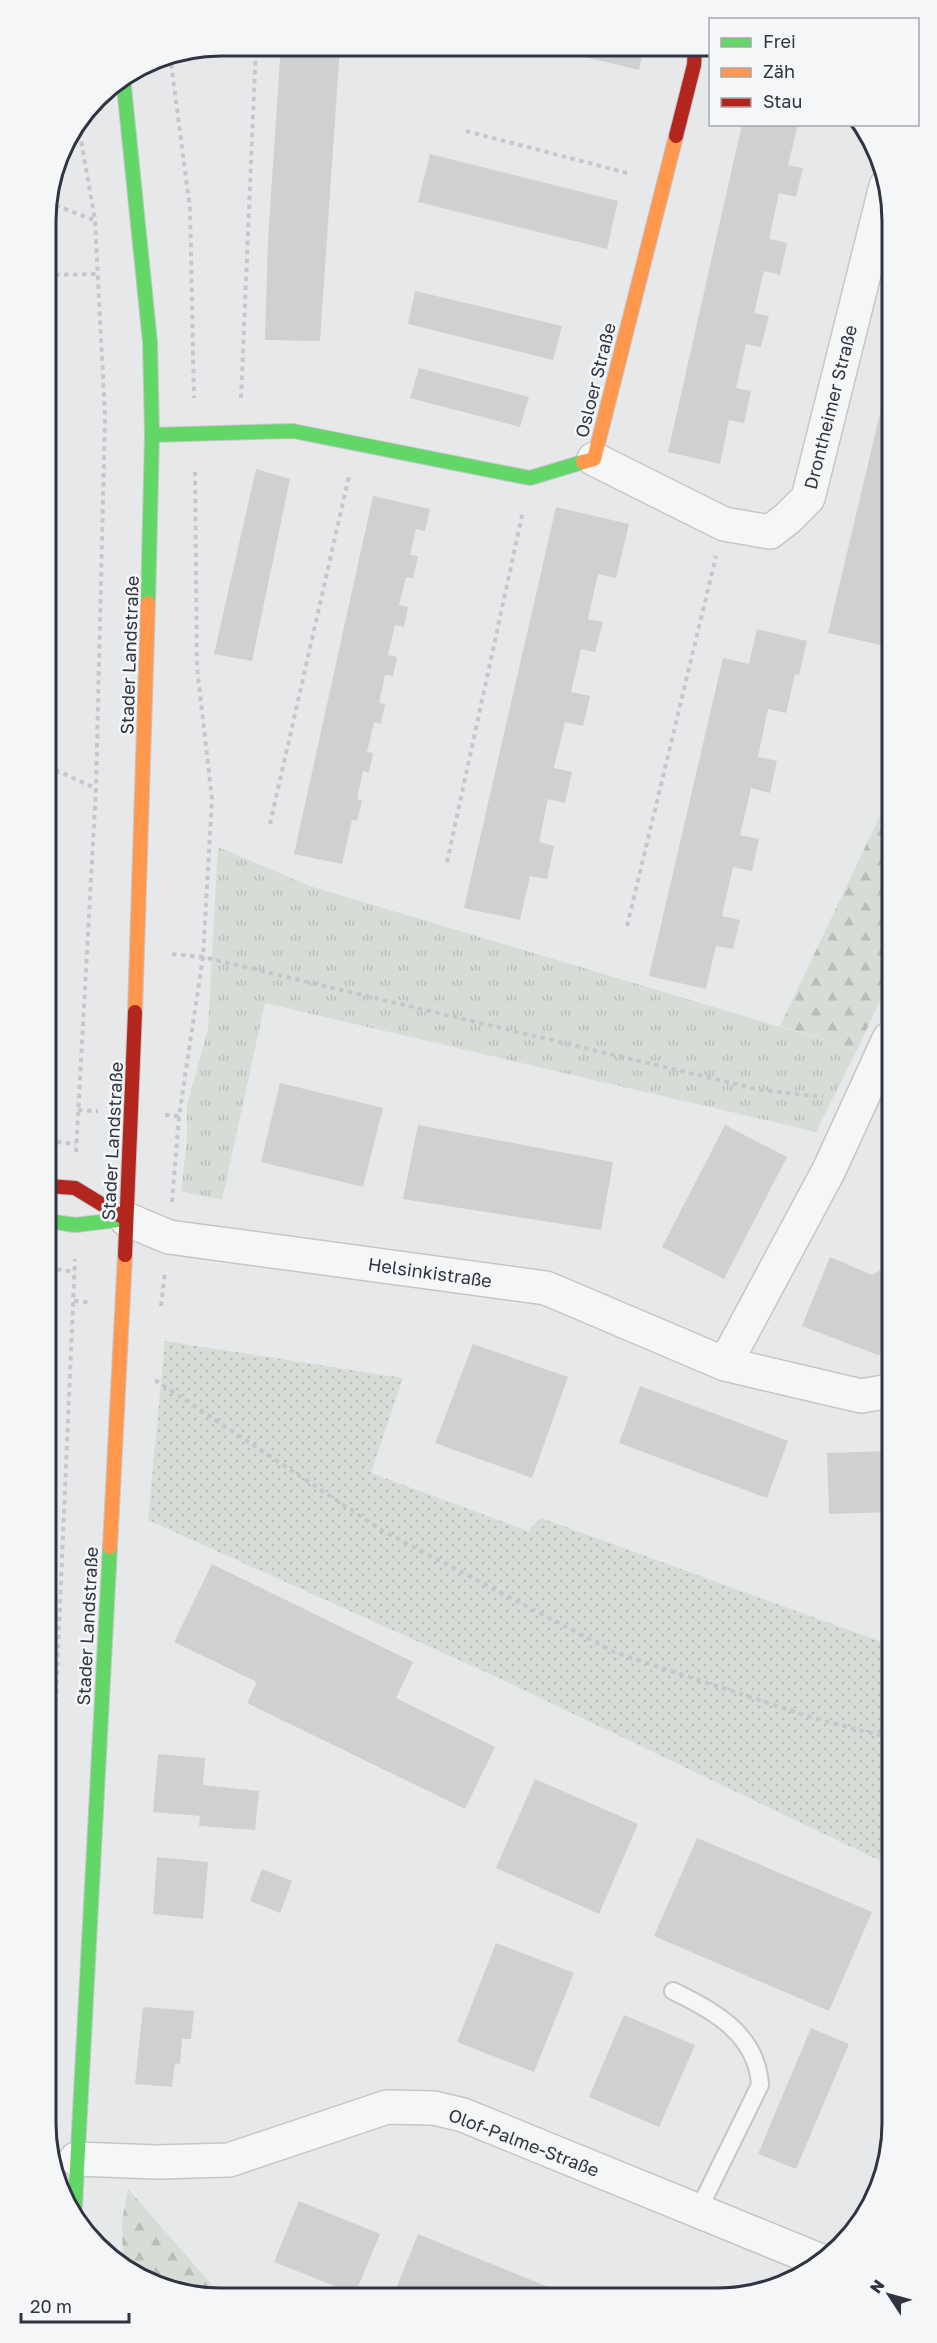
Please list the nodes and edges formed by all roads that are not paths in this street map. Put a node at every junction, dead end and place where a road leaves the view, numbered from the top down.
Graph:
1 (695, 56) edge
2 (124, 87) edge
3 (881, 207) edge
4 (152, 435) junction
5 (594, 459) junction
6 (882, 1055) edge
7 (56, 1187) edge
8 (126, 1219) junction
9 (56, 1222) edge
10 (725, 1364) junction
11 (881, 1392) edge
12 (673, 1991) dead end
13 (76, 2159) junction
14 (75, 2200) edge
15 (698, 2211) junction
16 (811, 2257) edge

1 - 5 street, Osloer Straße
2 - 4 street, Stader Landstraße
3 - 5 street, Drontheimer Straße
4 - 5 street, Osloer Straße
4 - 8 street, Stader Landstraße
6 - 10 street
7 - 8 street
8 - 9 street
8 - 10 street, Helsinkistraße
8 - 13 street, Stader Landstraße
10 - 11 street, Helsinkistraße
12 - 15 lane
13 - 14 street, Stader Landstraße
13 - 15 street, Olof-Palme-Straße
15 - 16 street, Olof-Palme-Straße

